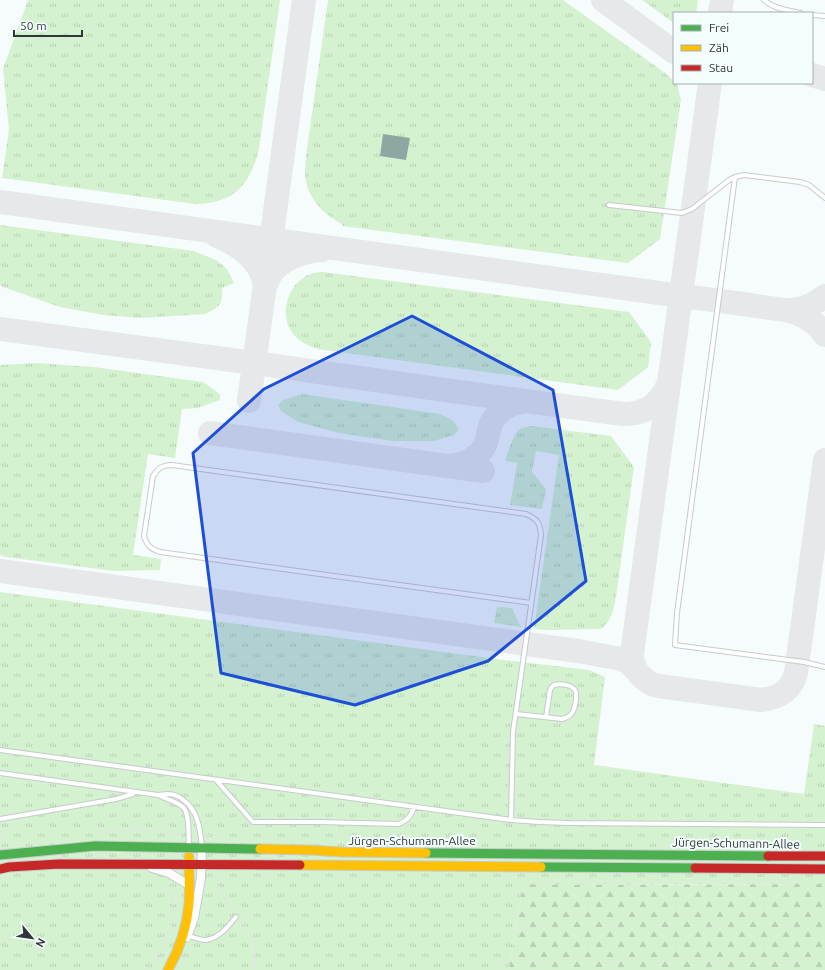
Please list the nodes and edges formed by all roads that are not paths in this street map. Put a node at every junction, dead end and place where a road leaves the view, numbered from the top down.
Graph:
1 (764, 0) edge
2 (796, 12) edge
3 (813, 15) edge
4 (825, 16) edge
5 (734, 177) junction
6 (825, 198) edge
7 (609, 205) dead end
8 (531, 603) junction
9 (825, 667) edge
10 (516, 714) junction
11 (546, 717) junction
12 (0, 750) edge
13 (0, 773) edge
14 (216, 780) junction
15 (136, 793) junction
16 (158, 795) junction
17 (414, 807) junction
18 (0, 818) edge
19 (511, 820) junction
20 (825, 826) edge
21 (189, 848) junction
22 (202, 848) junction
23 (0, 855) edge
24 (825, 856) edge
25 (138, 864) junction
26 (190, 864) junction
27 (202, 865) junction
28 (0, 869) edge
29 (825, 869) edge
30 (189, 885) junction
31 (236, 917) road end
32 (185, 935) junction
33 (168, 970) edge

1 - 2 lane
3 - 4 lane
5 - 6 lane
5 - 7 lane
5 - 9 lane
8 - 8 lane
8 - 10 lane
10 - 11 lane
10 - 19 lane
11 - 11 lane
12 - 14 lane
13 - 15 lane
14 - 17 lane
14 - 17 lane
15 - 16 lane
15 - 18 lane
16 - 21 lane
16 - 22 lane
17 - 19 lane
19 - 20 lane
21 - 22 street, Jürgen-Schumann-Allee
21 - 23 street, Jürgen-Schumann-Allee
21 - 26 street
22 - 24 street, Jürgen-Schumann-Allee
22 - 27 street
25 - 26 street, Jürgen-Schumann-Allee
25 - 28 street, Jürgen-Schumann-Allee
25 - 30 street, Jürgen-Schumann-Allee
26 - 27 street, Jürgen-Schumann-Allee
26 - 30 street
27 - 29 street, Jürgen-Schumann-Allee
27 - 32 street
30 - 32 street
31 - 32 lane
32 - 33 street

